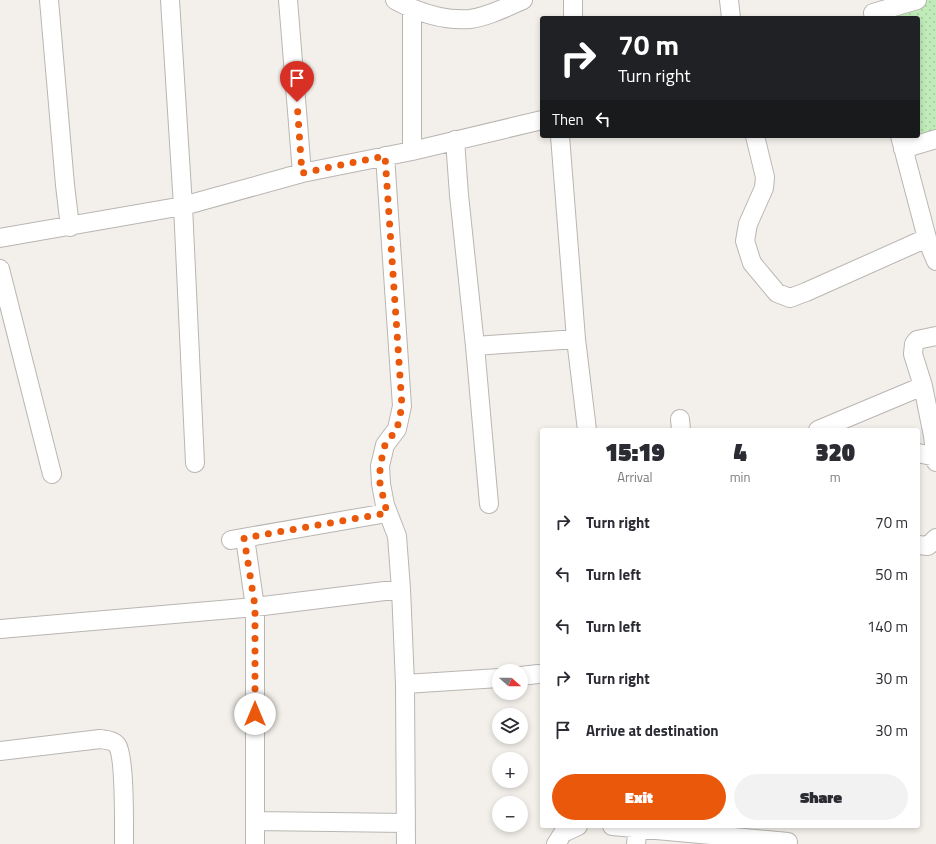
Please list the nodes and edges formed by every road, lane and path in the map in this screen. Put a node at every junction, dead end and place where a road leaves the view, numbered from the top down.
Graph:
1 (49, 0) edge
2 (170, 0) edge
3 (288, 0) edge
4 (395, 0) edge
5 (522, 0) edge
6 (573, 0) edge
7 (729, 0) edge
8 (917, 0) edge
9 (412, 9) junction
10 (873, 10) edge
11 (573, 16) edge
12 (731, 16) edge
13 (540, 120) edge
14 (560, 138) edge
15 (755, 138) edge
16 (936, 139) edge
17 (455, 140) junction
18 (901, 143) edge
19 (412, 151) junction
20 (385, 156) junction
21 (302, 173) junction
22 (183, 206) junction
23 (70, 227) junction
24 (0, 238) edge
25 (927, 238) junction
26 (936, 261) edge
27 (0, 269) edge
28 (936, 336) edge
29 (576, 339) junction
30 (475, 346) junction
31 (923, 386) junction
32 (588, 428) edge
33 (825, 428) edge
34 (920, 454) edge
35 (936, 458) edge
36 (936, 462) edge
37 (195, 463) dead end
38 (52, 474) dead end
39 (489, 504) dead end
40 (387, 513) junction
41 (936, 538) edge
42 (920, 545) edge
43 (401, 589) junction
44 (255, 606) junction
45 (0, 629) edge
46 (492, 678) edge
47 (405, 684) junction
48 (0, 750) edge
49 (255, 821) junction
50 (406, 823) junction
51 (574, 828) edge
52 (619, 828) edge
53 (637, 833) edge
54 (731, 836) edge
55 (788, 842) dead end
56 (124, 844) edge
57 (255, 844) edge
58 (406, 844) edge
59 (556, 844) edge

1 - 23 street
2 - 22 street
3 - 21 street
4 - 9 street
5 - 9 street
6 - 11 street
7 - 12 street
8 - 10 street
9 - 19 street
13 - 17 street
14 - 29 street
15 - 25 street
16 - 18 street
17 - 19 street
17 - 30 street
18 - 25 street
19 - 20 street
20 - 21 street
20 - 40 street
21 - 22 street
22 - 23 street
22 - 37 street
23 - 24 street
25 - 26 street
27 - 38 street
28 - 31 street
29 - 30 street
29 - 32 street
30 - 39 street
31 - 33 street
31 - 35 street
34 - 35 street
35 - 36 street
40 - 43 street
40 - 44 street
41 - 42 street
43 - 44 street
43 - 47 street
44 - 45 street
44 - 49 street
46 - 47 street
47 - 50 street
48 - 56 street
49 - 50 street
49 - 57 street
50 - 58 street
51 - 59 street
52 - 53 street
53 - 54 street
54 - 55 street

